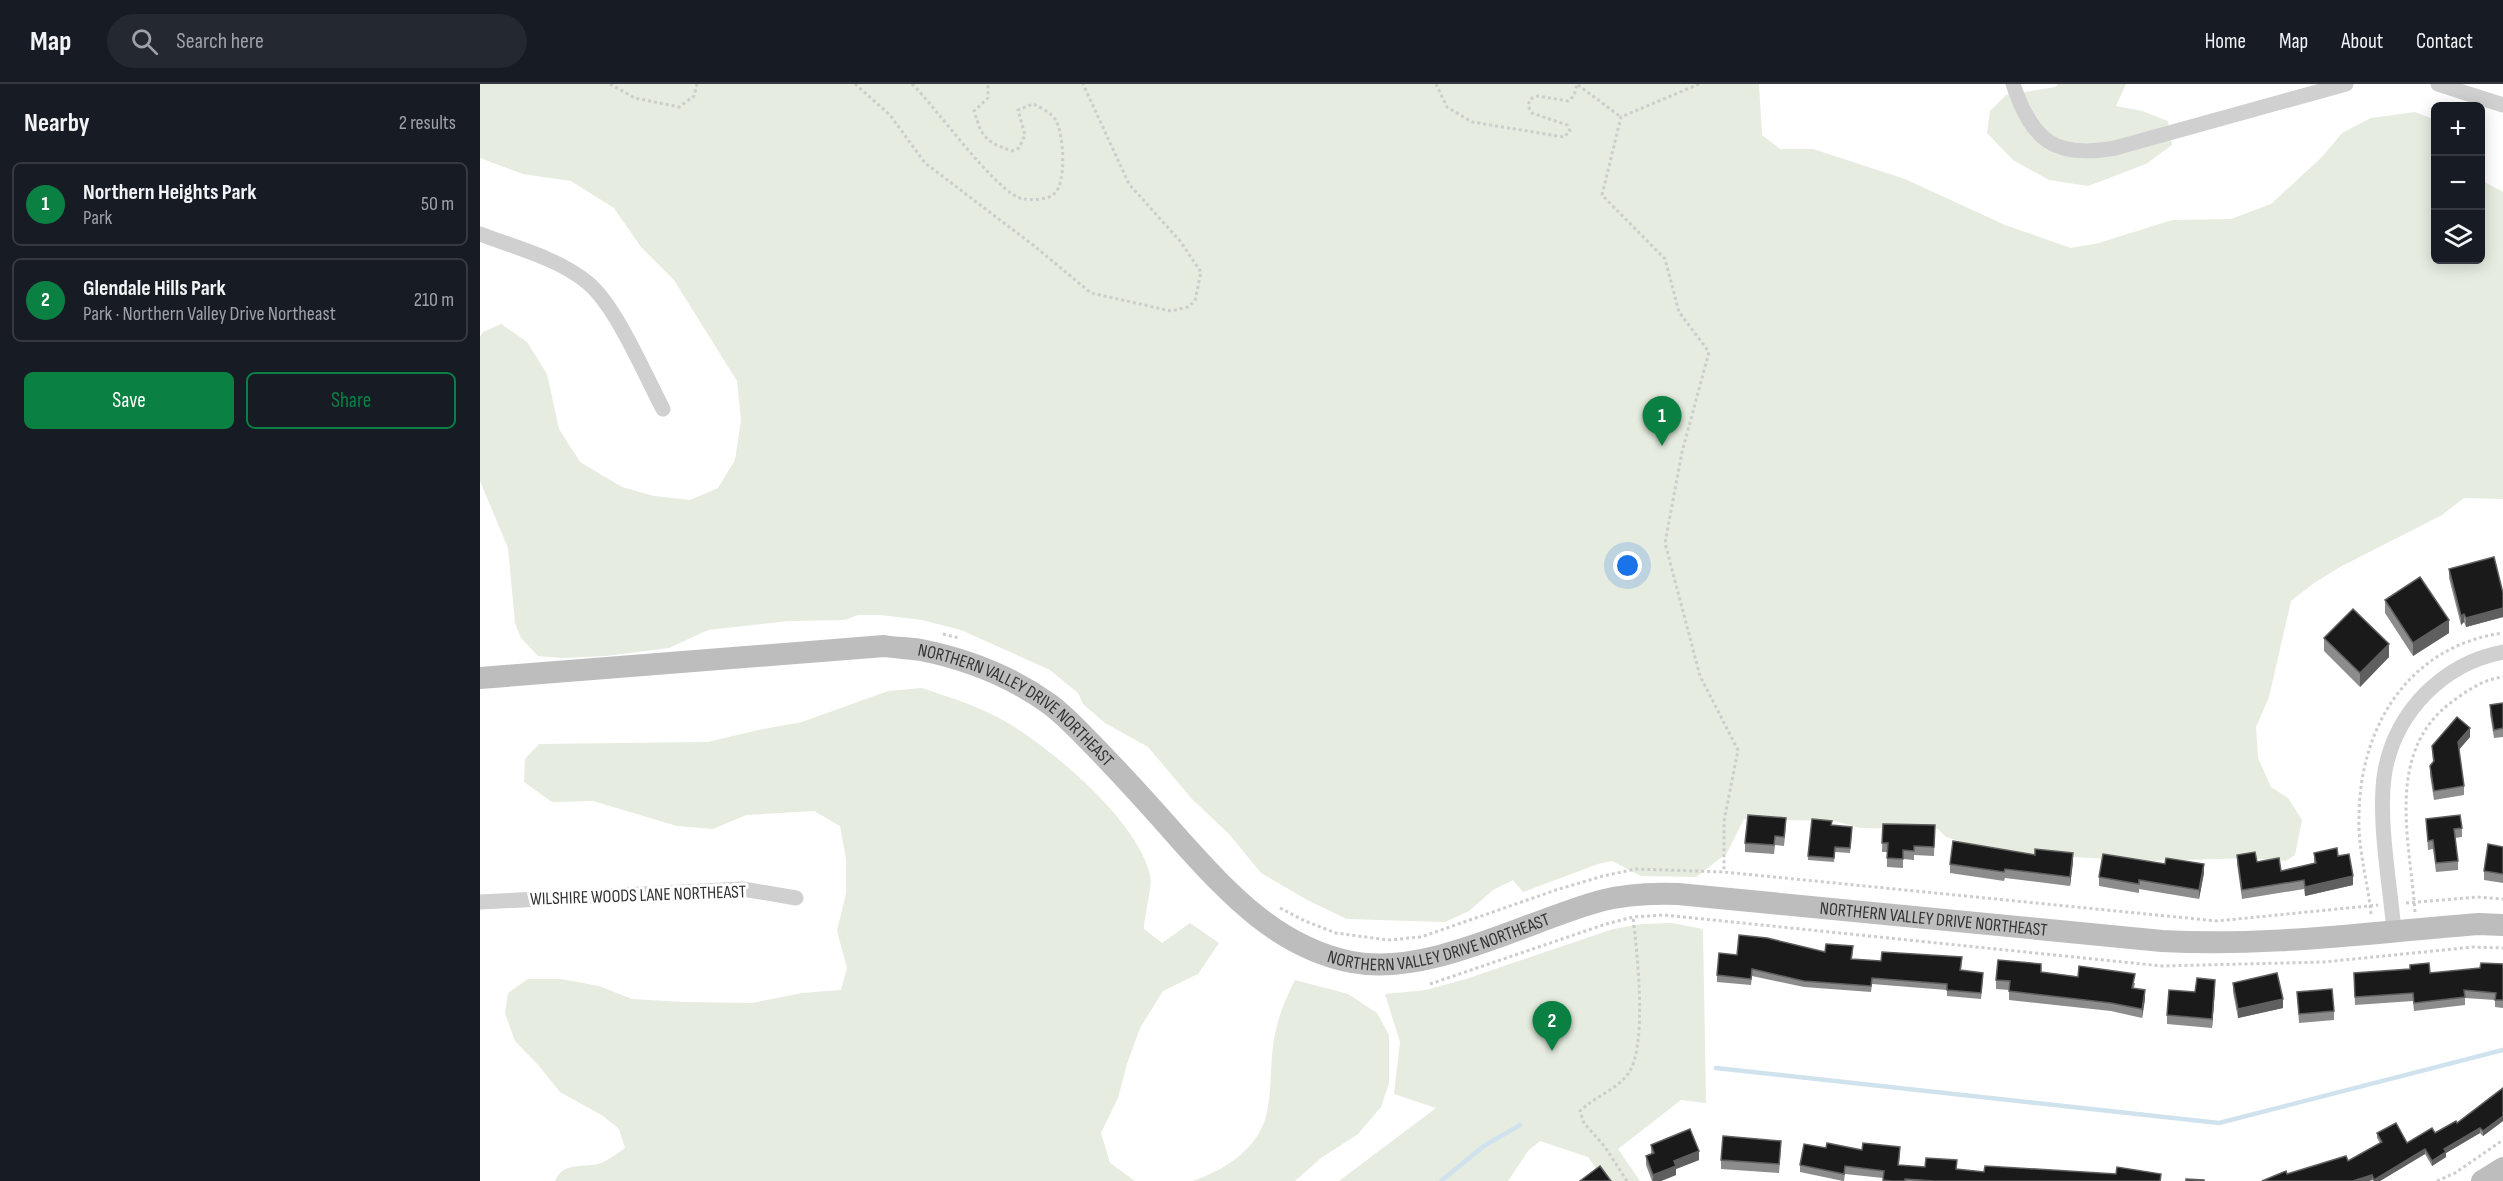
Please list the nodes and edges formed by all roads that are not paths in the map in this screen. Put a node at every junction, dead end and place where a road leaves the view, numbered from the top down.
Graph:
1 (2013, 84) edge
2 (2346, 84) edge
3 (2438, 84) edge
4 (2503, 105) edge
5 (480, 234) edge
6 (663, 409) dead end
7 (2503, 652) edge
8 (480, 678) edge
9 (796, 898) dead end
10 (480, 902) edge
11 (2503, 925) edge
12 (2394, 931) junction
13 (2503, 1168) edge
14 (2482, 1181) edge

1 - 2 street
3 - 4 street
5 - 6 street
7 - 12 street
8 - 12 street, NORTHERN VALLEY DRIVE NORTHEAST
9 - 10 street, WILSHIRE WOODS LANE NORTHEAST
11 - 12 street, NORTHERN VALLEY DRIVE NORTHEAST
13 - 14 street

